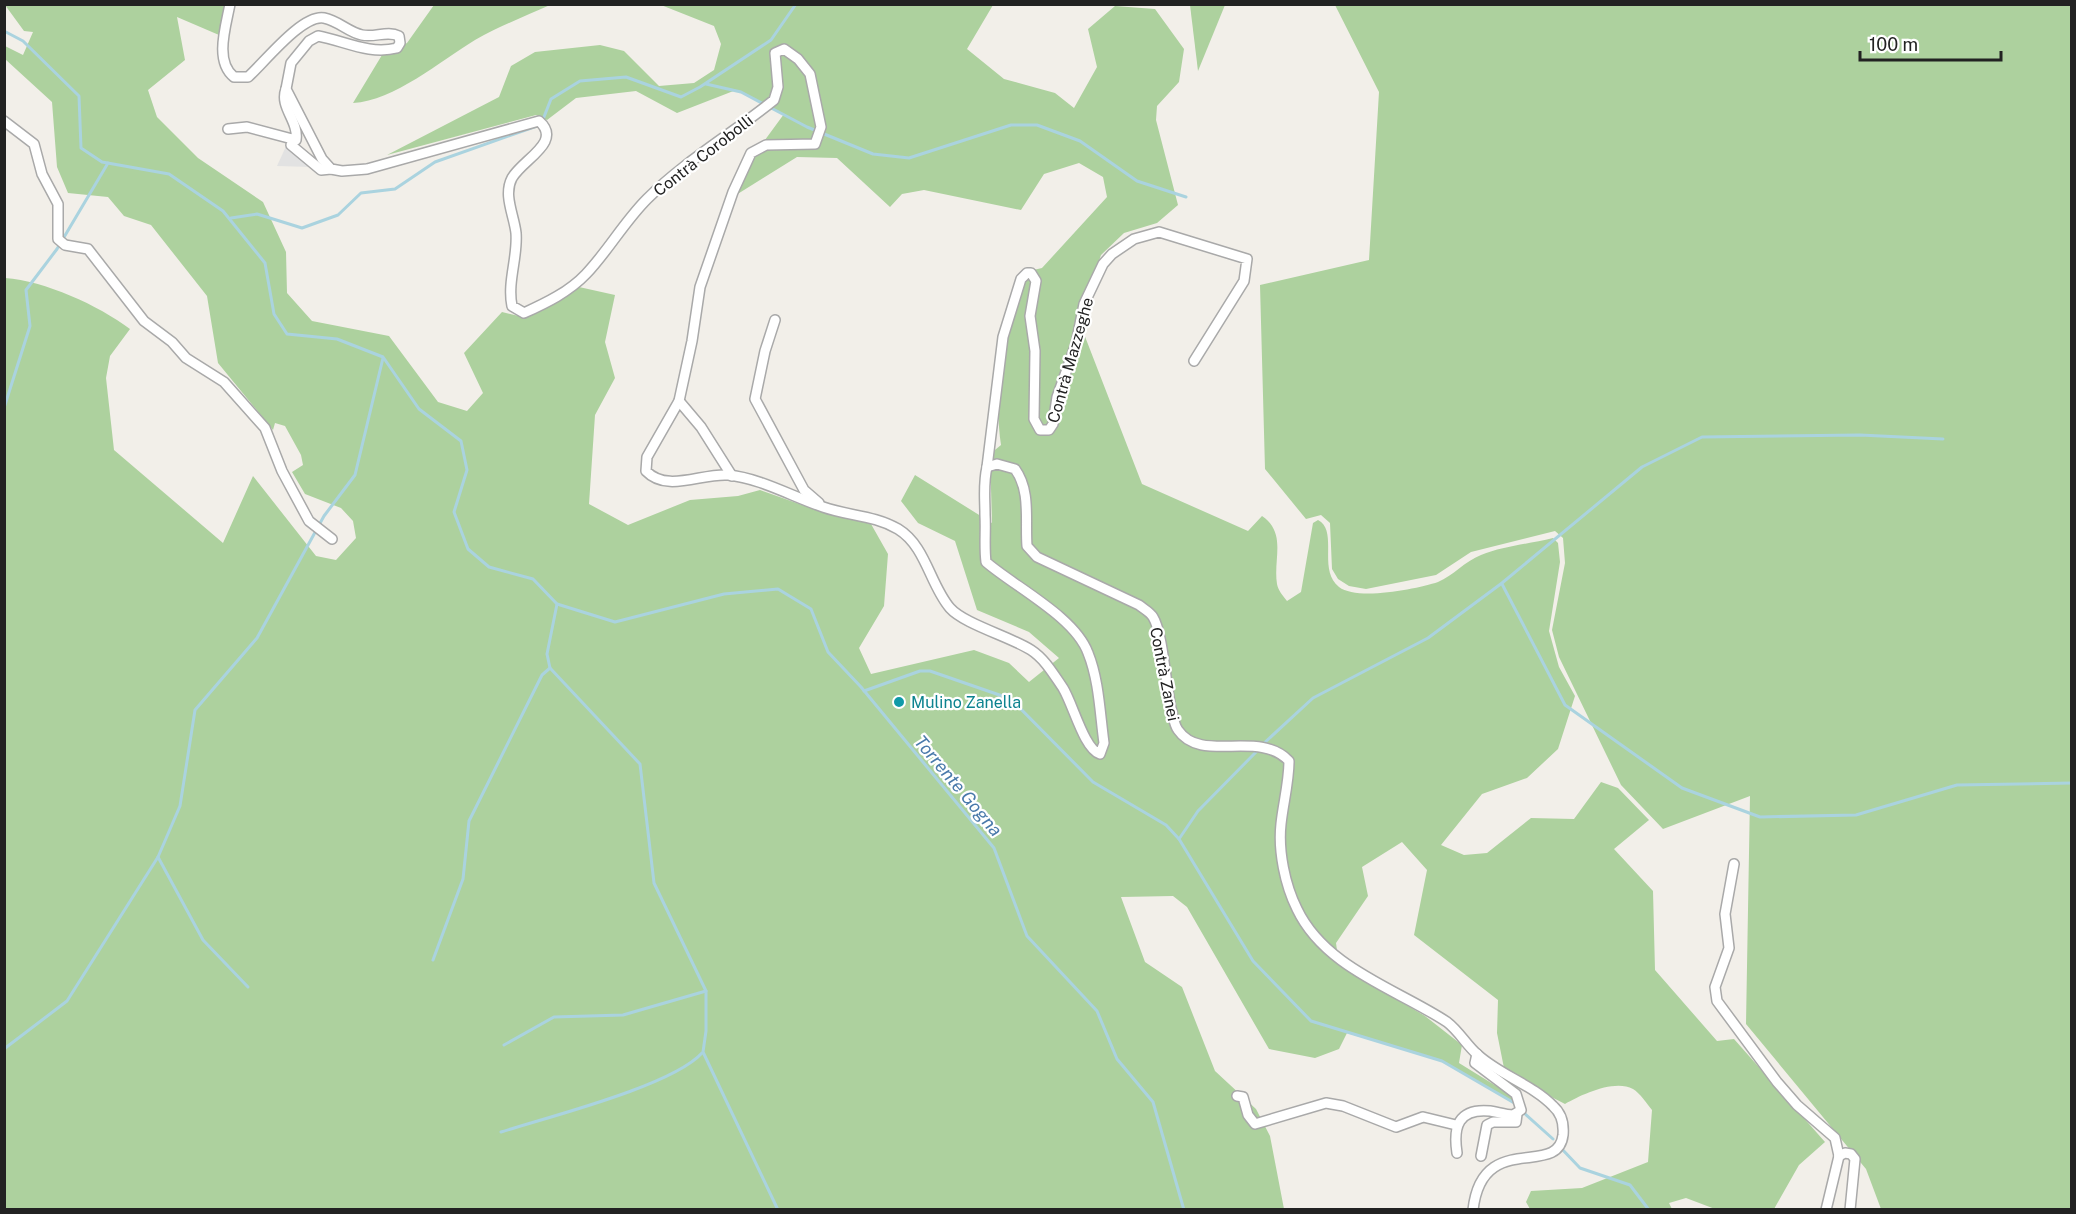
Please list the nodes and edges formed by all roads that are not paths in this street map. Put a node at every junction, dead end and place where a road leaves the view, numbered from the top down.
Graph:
1 (230, 4) edge
2 (286, 88) junction
3 (4, 121) edge
4 (228, 129) dead end
5 (291, 145) dead end
6 (332, 169) junction
7 (775, 320) dead end
8 (1194, 361) dead end
9 (679, 401) junction
10 (987, 468) junction
11 (732, 476) junction
12 (826, 508) junction
13 (332, 539) dead end
14 (1734, 864) dead end
15 (1477, 1054) junction
16 (1237, 1096) dead end
17 (1517, 1114) junction
18 (1456, 1125) junction
19 (1457, 1153) dead end
20 (1481, 1156) dead end
21 (1839, 1156) junction
22 (1473, 1209) edge
23 (1826, 1209) edge
24 (1850, 1209) edge

1 - 2 street
2 - 4 street
2 - 6 street
3 - 13 street
5 - 6 street
6 - 9 street, Contrà Corobolli
7 - 12 street, Contrà Corobolli
8 - 10 street, Contrà Mazzeghe
9 - 11 street
9 - 11 street, Contrà Corobolli
10 - 12 street, Contrà Corobolli
10 - 15 street, Contrà Zanei
11 - 12 street, Contrà Corobolli
14 - 21 street
15 - 17 street, Contrà Zanei
15 - 22 street, Contrà Zanei
16 - 18 street
17 - 18 street
17 - 20 street
18 - 19 street
21 - 23 street
21 - 24 street

